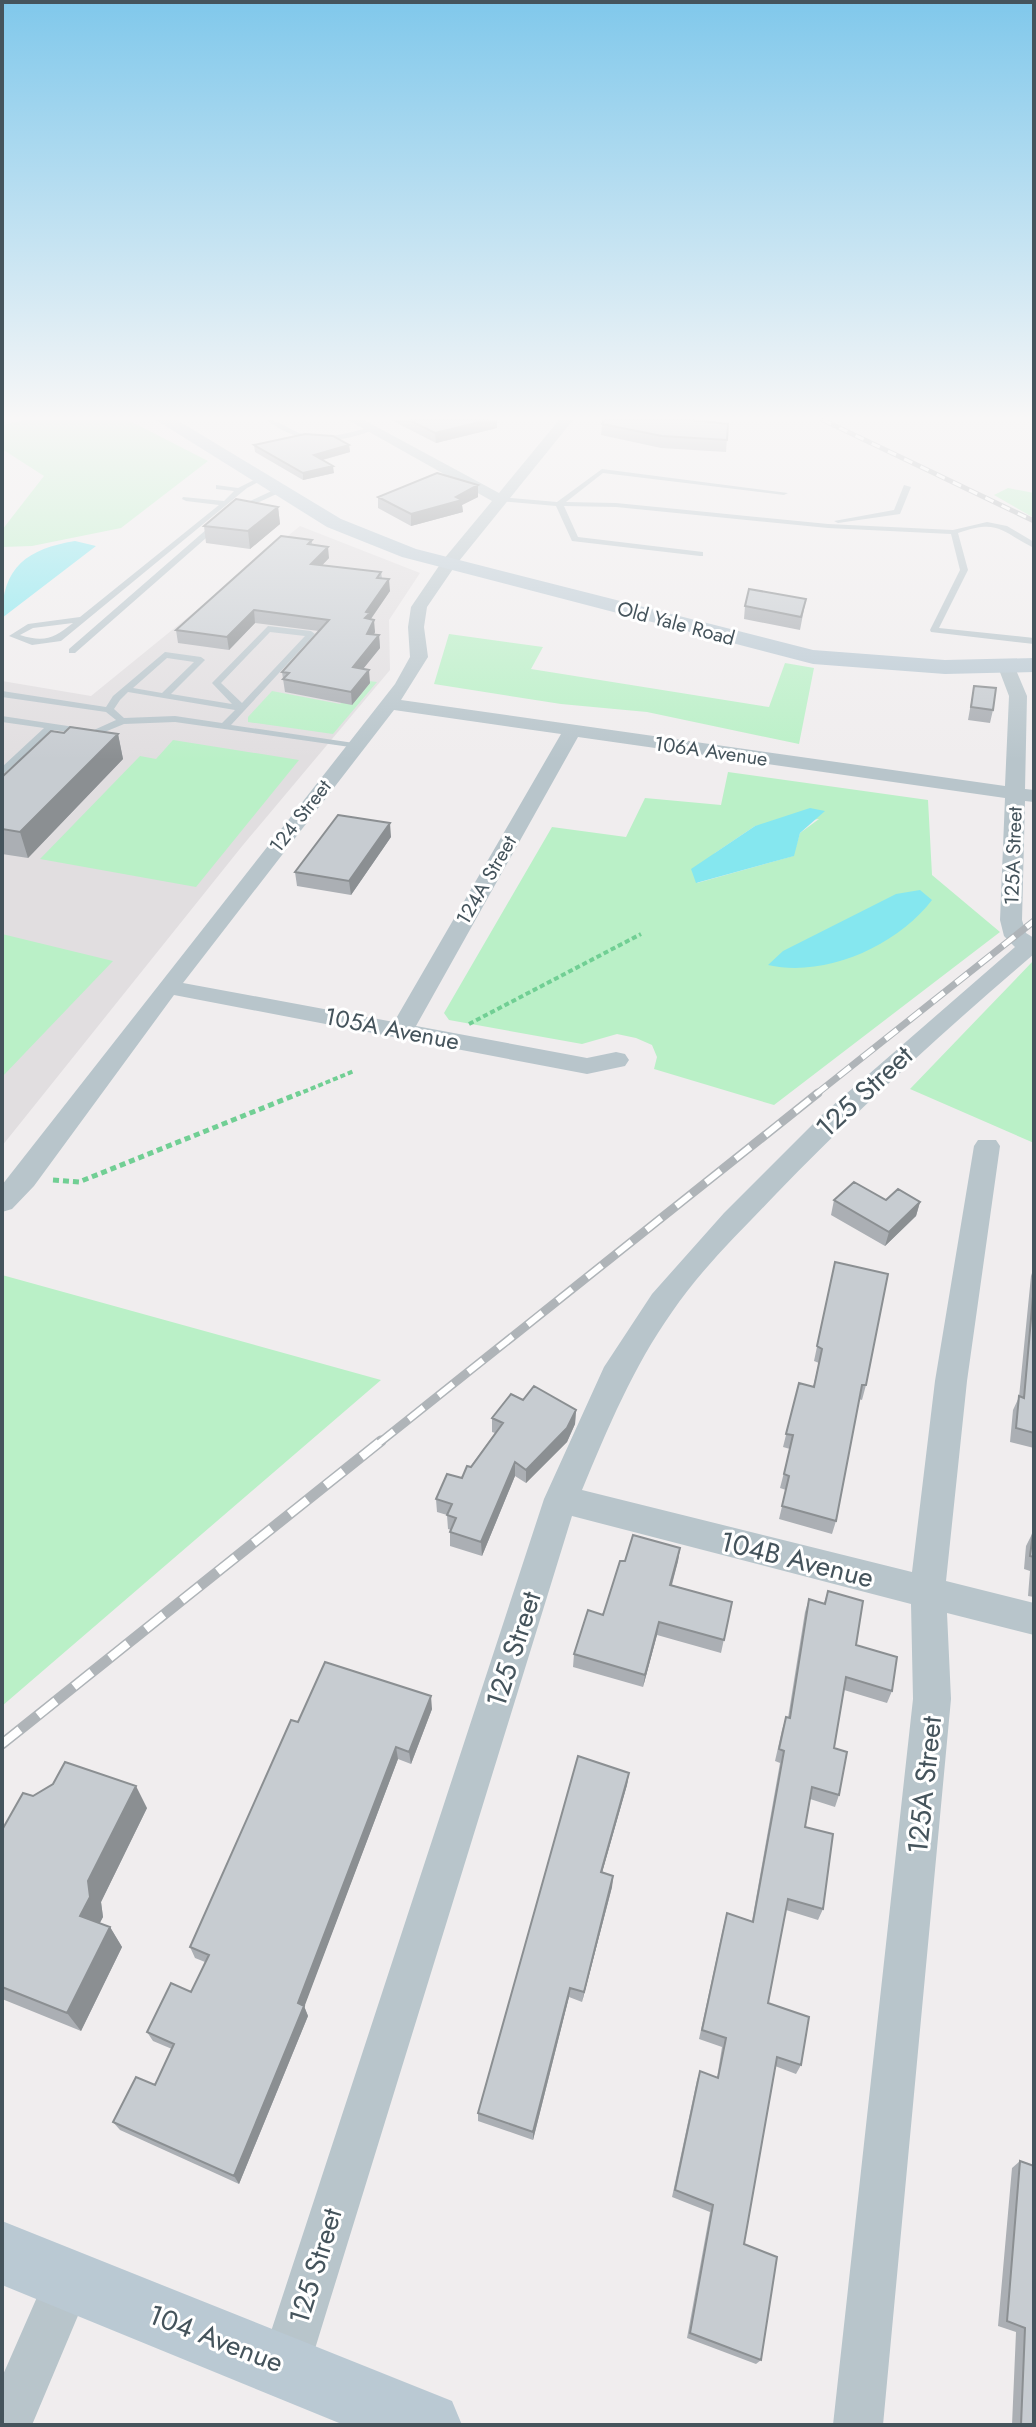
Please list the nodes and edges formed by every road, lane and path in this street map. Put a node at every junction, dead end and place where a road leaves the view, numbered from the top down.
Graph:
1 (188, 533) edge
2 (208, 533) edge
3 (357, 533) edge
4 (472, 533) edge
5 (572, 533) edge
6 (954, 533) edge
7 (1014, 533) edge
8 (1034, 546) edge
9 (700, 554) dead end
10 (449, 563) junction
11 (83, 619) junction
12 (1034, 641) edge
13 (72, 651) dead end
14 (1034, 665) edge
15 (1007, 667) junction
16 (126, 689) junction
17 (2, 694) edge
18 (164, 696) junction
19 (388, 704) junction
20 (242, 708) junction
21 (109, 710) junction
22 (122, 721) junction
23 (5, 722) edge
24 (52, 726) junction
25 (224, 727) junction
26 (572, 731) junction
27 (354, 746) junction
28 (2, 772) edge
29 (1025, 795) edge
30 (641, 934) dead end
31 (1032, 945) edge
32 (168, 987) junction
33 (401, 1030) junction
34 (922, 1037) joint
35 (454, 1040) junction
36 (616, 1060) dead end
37 (354, 1071) dead end
38 (987, 1146) dead end
39 (24, 1179) junction
40 (2, 1202) edge
41 (561, 1499) junction
42 (928, 1592) junction
43 (1034, 1619) edge
44 (2, 2253) edge
45 (69, 2280) junction
46 (285, 2365) junction
47 (7, 2425) edge
48 (428, 2425) edge
49 (858, 2425) edge

1 - 11 lane
2 - 13 lane
3 - 10 main road, Old Yale Road
4 - 10 street, 124 Street
5 - 9 lane
6 - 12 lane
7 - 8 lane
10 - 15 main road, Old Yale Road
10 - 19 street, 124 Street
11 - 11 lane
14 - 15 main road, Old Yale Road
15 - 29 street, 125A Street
16 - 18 lane
16 - 18 lane
16 - 21 lane
17 - 21 lane
18 - 20 lane
19 - 26 street, 106A Avenue
19 - 27 street, 124 Street
20 - 20 lane
20 - 25 lane
21 - 22 lane
22 - 24 lane
22 - 25 lane
23 - 24 lane
24 - 28 lane
25 - 27 lane
26 - 29 street, 106A Avenue
26 - 33 street, 124A Street
27 - 32 street, 124 Street
29 - 31 street, 125A Street
30 - 35 path
31 - 34 street, 125A Street
32 - 33 street, 105A Avenue
32 - 39 street, 124 Street
33 - 35 street, 105A Avenue
34 - 41 street, 125 Street
35 - 36 street, 105A Avenue
37 - 39 path
38 - 42 street, 125A Street
39 - 40 street, 124 Street
41 - 42 street, 104B Avenue
41 - 46 street, 125 Street
42 - 43 street, 104B Avenue
42 - 49 street, 125A Street
44 - 45 main road, 104 Avenue
45 - 46 main road, 104 Avenue
45 - 47 street
46 - 48 main road, 104 Avenue

